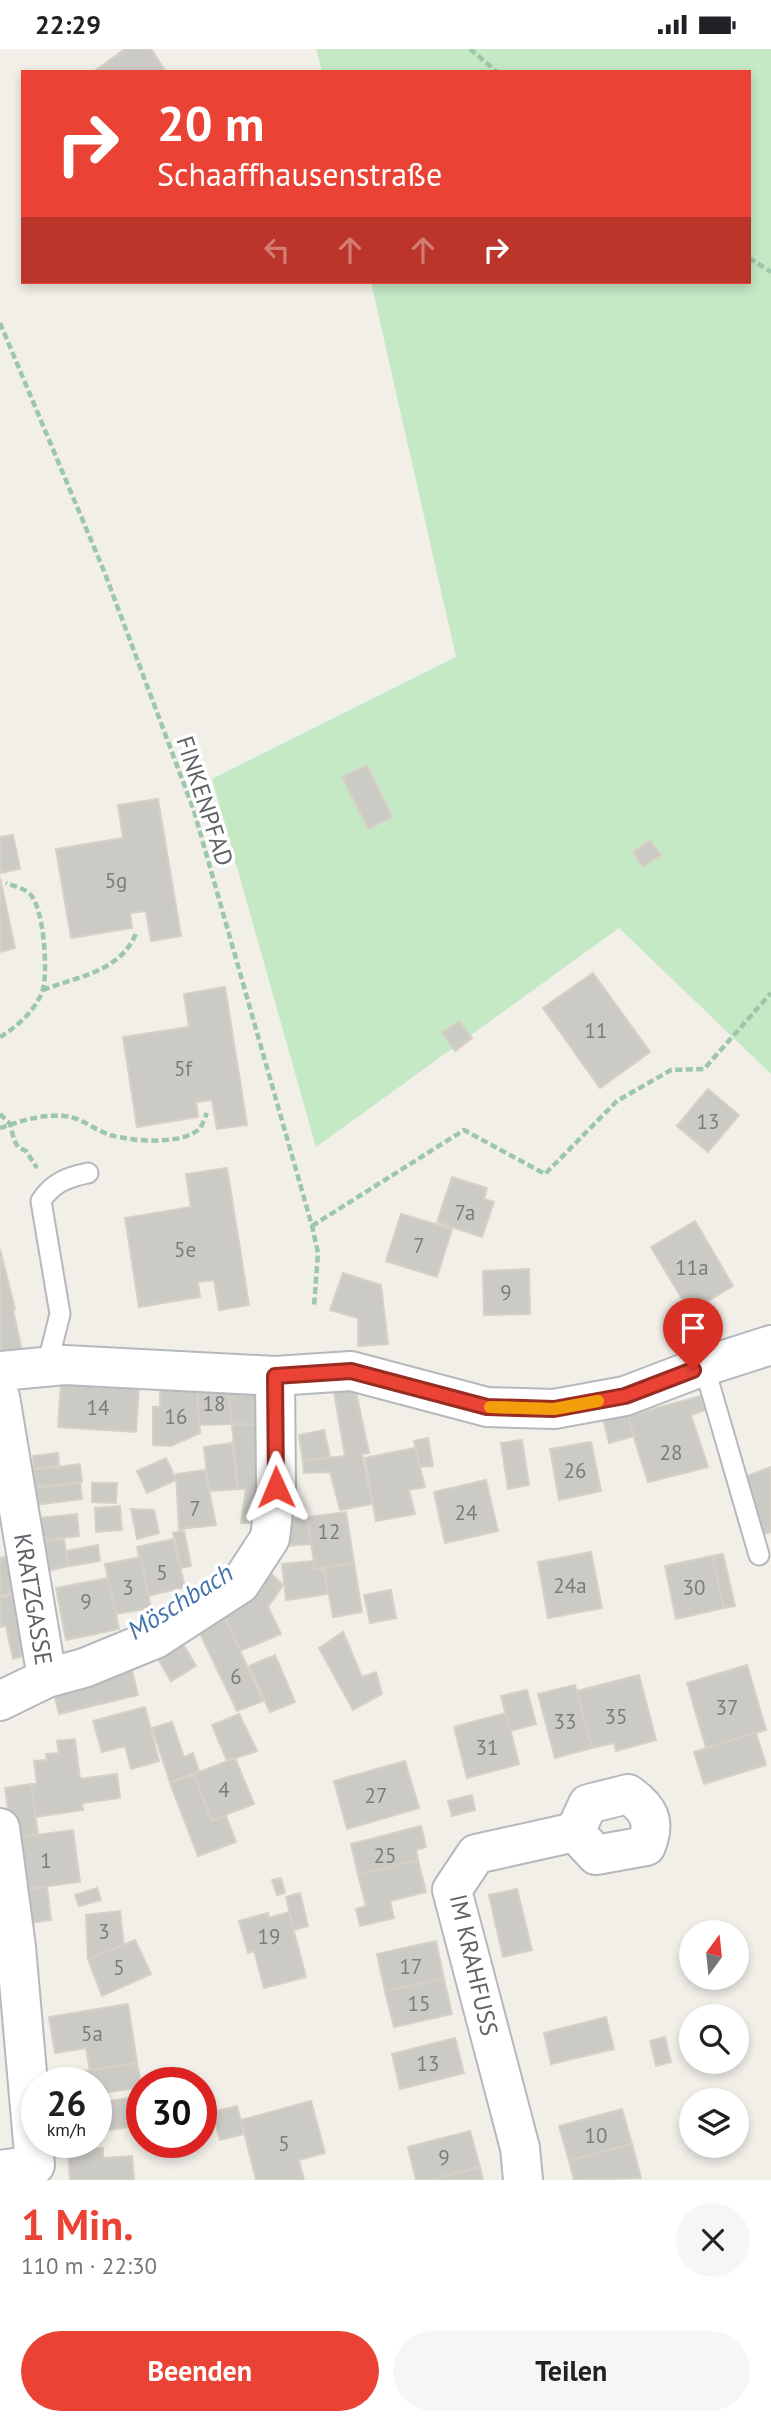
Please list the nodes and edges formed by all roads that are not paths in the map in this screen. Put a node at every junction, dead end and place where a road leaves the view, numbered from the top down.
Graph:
1 (88, 1174) dead end
2 (771, 1345) edge
3 (47, 1366) junction
4 (704, 1366) junction
5 (0, 1371) edge
6 (275, 1376) junction
7 (0, 1397) edge
8 (759, 1555) dead end
9 (47, 1678) junction
10 (0, 1701) edge
11 (0, 1828) edge
12 (575, 1832) dead end
13 (24, 2172) edge
14 (523, 2180) edge

1 - 3 lane
2 - 4 street
3 - 5 street
3 - 6 street
4 - 6 street
4 - 8 lane
6 - 9 street
7 - 9 street, KRATZGASSE
9 - 10 street
11 - 13 street
12 - 14 street, IM KRAHFUSS

